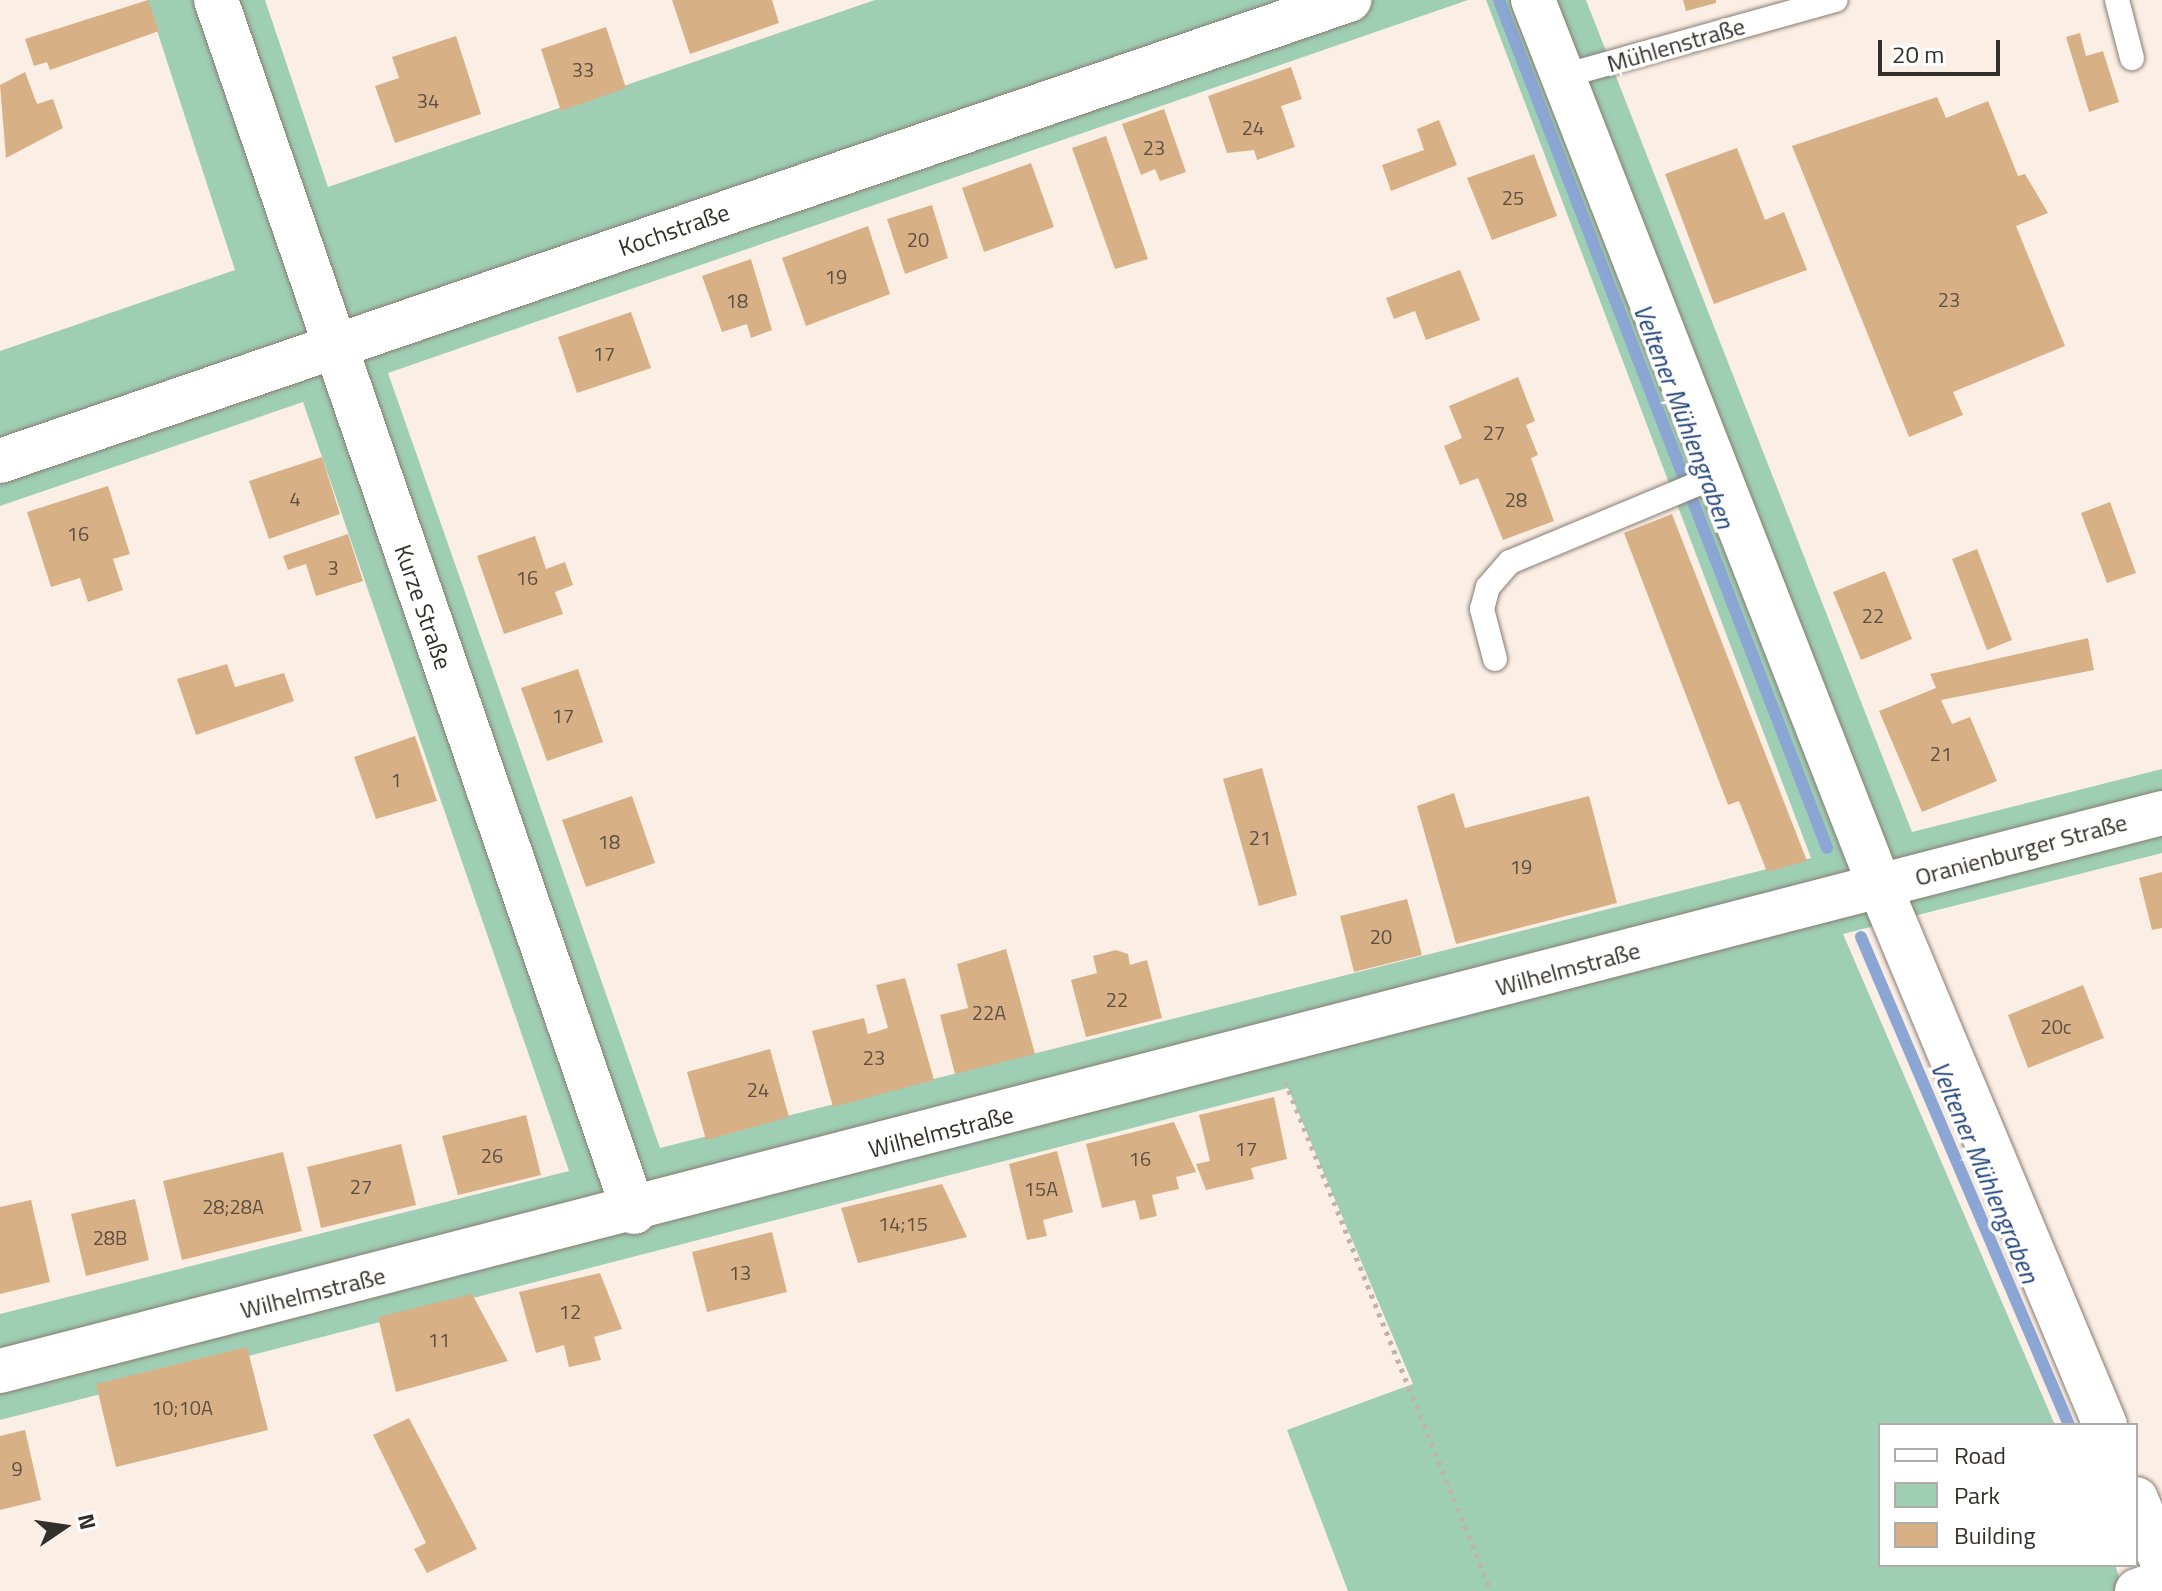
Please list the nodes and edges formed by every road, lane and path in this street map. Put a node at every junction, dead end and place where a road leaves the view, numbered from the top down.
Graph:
1 (216, 0) edge
2 (1349, 0) edge
3 (1533, 0) edge
4 (1836, 0) edge
5 (2117, 0) edge
6 (2132, 58) dead end
7 (1563, 76) junction
8 (333, 347) junction
9 (0, 461) edge
10 (1699, 482) junction
11 (1495, 659) dead end
12 (2162, 813) edge
13 (1880, 887) junction
14 (1271, 1047) junction
15 (634, 1212) junction
16 (0, 1371) edge
17 (2104, 1423) edge
18 (2138, 1504) edge
19 (2162, 1561) edge
20 (2162, 1582) edge
21 (1491, 1591) edge
22 (2137, 1591) edge

1 - 8 street, Kurze Straße
2 - 8 street, Kochstraße
3 - 7 street
4 - 7 lane, Mühlenstraße
5 - 6 lane
7 - 10 street
8 - 9 street, Kochstraße
8 - 15 street, Kurze Straße
10 - 11 lane
10 - 13 street
12 - 13 street, Oranienburger Straße
13 - 14 street, Wilhelmstraße
13 - 17 street
14 - 15 street, Wilhelmstraße
14 - 21 path
15 - 16 street, Wilhelmstraße
18 - 19 street
20 - 22 street

